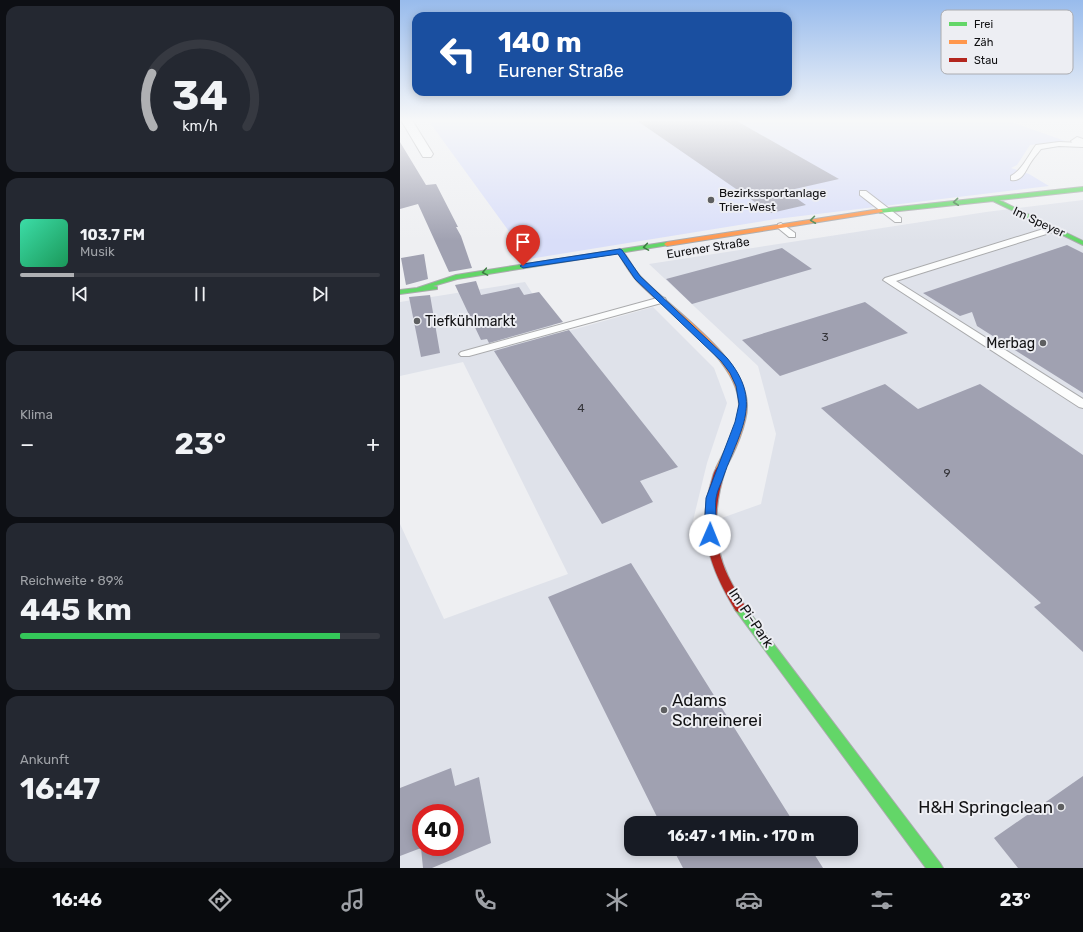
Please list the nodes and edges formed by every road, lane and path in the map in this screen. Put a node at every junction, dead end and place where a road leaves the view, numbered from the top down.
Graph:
1 (1027, 161) edge
2 (1014, 178) dead end
3 (1083, 189) edge
4 (863, 193) dead end
5 (1050, 194) junction
6 (995, 200) junction
7 (885, 211) junction
8 (951, 213) dead end
9 (902, 220) joint
10 (884, 222) dead end
11 (781, 226) junction
12 (1053, 229) junction
13 (796, 234) joint
14 (777, 237) dead end
15 (1083, 243) edge
16 (620, 251) junction
17 (628, 260) junction
18 (420, 288) junction
19 (400, 292) edge
20 (661, 300) junction
21 (465, 354) dead end
22 (1083, 404) edge
23 (935, 868) edge

1 - 2 lane
3 - 5 street, Eurener Straße
4 - 7 lane
5 - 6 street, Eurener Straße
5 - 12 street
6 -> 7 street, Eurener Straße
6 - 8 street, Eurener Straße
6 - 12 street, Im Speyer
7 - 9 lane
7 -> 11 street, Eurener Straße
9 - 10 street
11 - 13 lane
11 -> 16 street, Eurener Straße
12 - 15 street, Im Speyer
12 - 22 lane
13 - 14 street
16 - 17 street, Im Pi-Park
16 -> 18 street, Eurener Straße
17 - 18 street, Eurener Straße
17 - 20 street, Im Pi-Park
18 - 19 street, Eurener Straße
20 - 21 lane
20 - 23 street, Im Pi-Park

